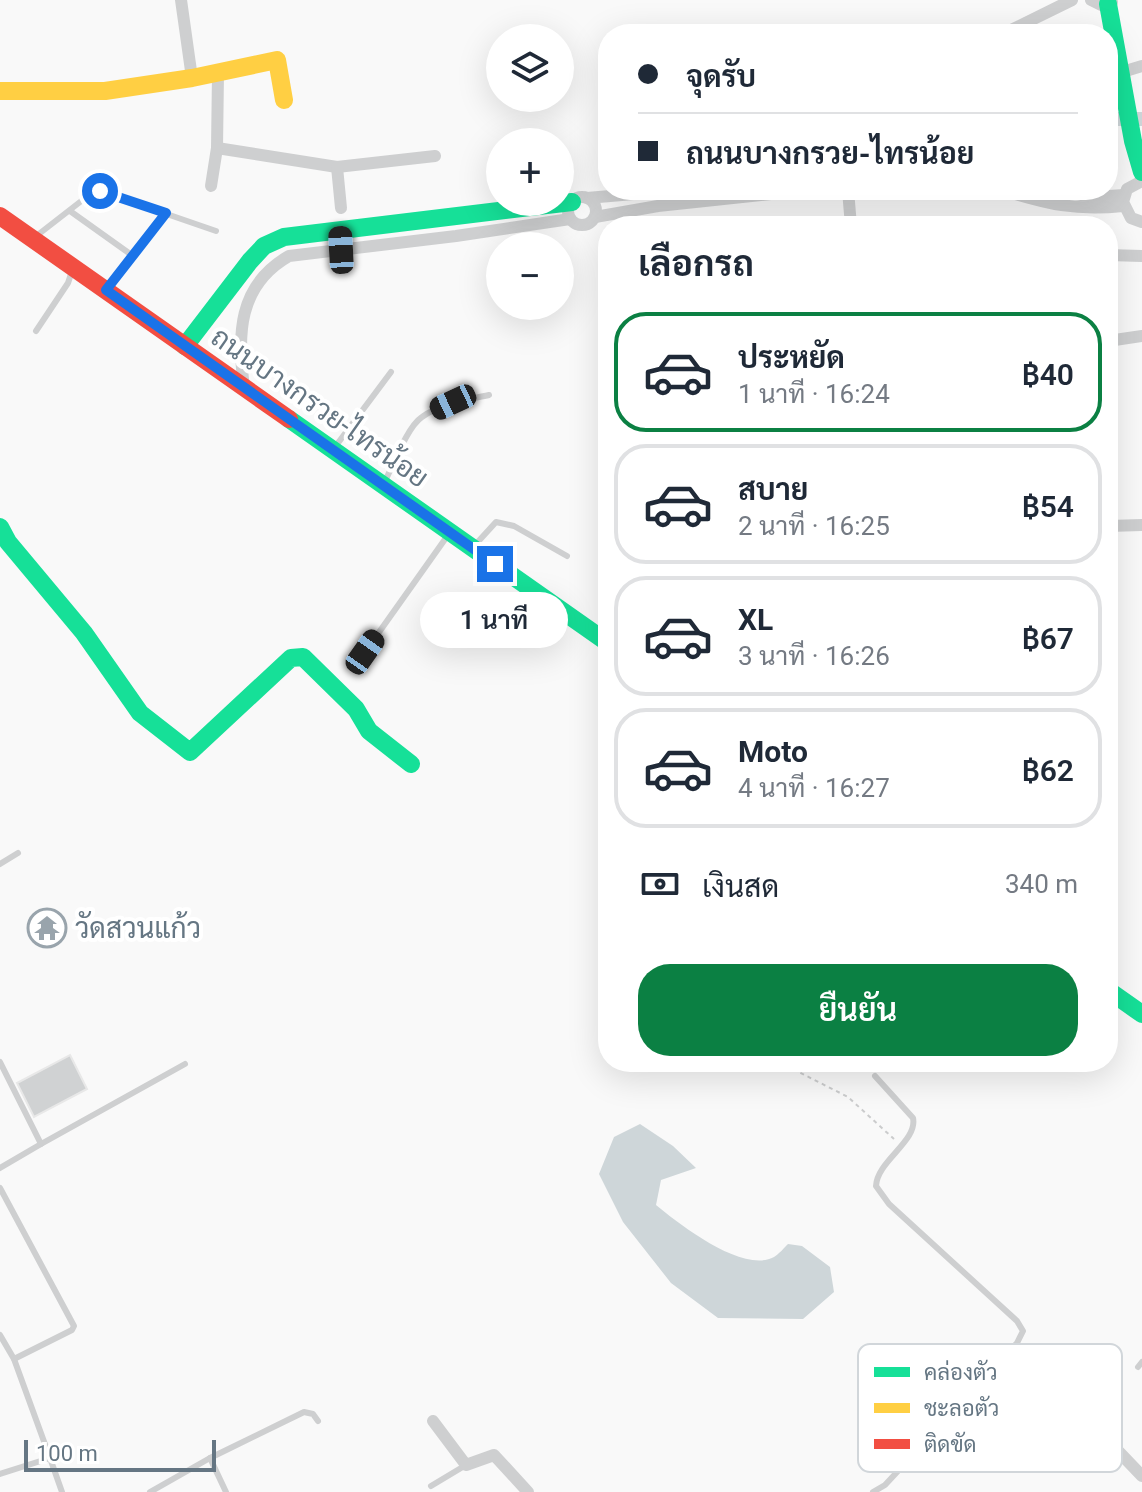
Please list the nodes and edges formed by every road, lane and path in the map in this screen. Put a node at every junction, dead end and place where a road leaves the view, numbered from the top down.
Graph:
1 (181, 0) edge
2 (1072, 0) edge
3 (1105, 1) edge
4 (1023, 24) edge
5 (1109, 24) edge
6 (1142, 66) edge
7 (1118, 68) edge
8 (218, 73) junction
9 (1119, 73) junction
10 (192, 78) junction
11 (0, 91) edge
12 (284, 100) dead end
13 (217, 148) junction
14 (435, 156) dead end
15 (337, 167) junction
16 (1142, 172) edge
17 (1142, 181) edge
18 (211, 186) dead end
19 (657, 200) joint
20 (1034, 200) edge
21 (1116, 200) edge
22 (1124, 201) junction
23 (576, 206) junction
24 (341, 208) dead end
25 (70, 211) junction
26 (166, 213) junction
27 (0, 216) edge
28 (455, 216) junction
29 (598, 216) edge
30 (599, 216) edge
31 (595, 217) junction
32 (1142, 222) edge
33 (340, 229) junction
34 (216, 231) dead end
35 (456, 236) junction
36 (33, 239) junction
37 (341, 250) junction
38 (1118, 255) edge
39 (133, 256) junction
40 (1142, 256) edge
41 (74, 268) junction
42 (231, 289) junction
43 (106, 290) junction
44 (248, 300) junction
45 (36, 331) dead end
46 (1142, 336) edge
47 (1118, 340) edge
48 (185, 346) junction
49 (391, 372) dead end
50 (244, 387) junction
51 (489, 395) dead end
52 (333, 450) junction
53 (383, 485) junction
54 (1142, 525) edge
55 (1118, 526) edge
56 (0, 527) edge
57 (450, 532) junction
58 (472, 548) junction
59 (567, 556) dead end
60 (598, 636) edge
61 (365, 652) dead end
62 (411, 764) dead end
63 (18, 853) dead end
64 (0, 864) edge
65 (1118, 997) edge
66 (1142, 1014) edge
67 (0, 1062) edge
68 (185, 1064) dead end
69 (799, 1072) edge
70 (875, 1076) dead end
71 (41, 1144) junction
72 (901, 1146) junction
73 (0, 1168) edge
74 (0, 1188) edge
75 (0, 1335) edge
76 (1016, 1344) edge
77 (14, 1359) junction
78 (318, 1421) dead end
79 (433, 1421) dead end
80 (1122, 1455) edge
81 (50, 1458) junction
82 (210, 1458) junction
83 (466, 1465) junction
84 (897, 1472) edge
85 (0, 1474) edge
86 (1142, 1476) edge
87 (431, 1486) dead end
88 (62, 1492) edge
89 (150, 1492) edge
90 (226, 1492) edge
91 (528, 1492) edge
92 (873, 1492) edge

1 - 10 street
2 - 4 street
3 - 5 street
6 - 9 street
7 - 9 street
8 - 10 street
8 - 12 street
8 - 13 street
9 - 16 street
10 - 11 street
13 - 15 street
13 - 18 street
14 - 15 street
15 - 24 street
17 - 22 street
19 - 23 street
19 - 30 street
20 - 22 street
21 - 22 street
22 - 32 street
23 - 28 street
23 - 31 street
23 - 31 street
23 - 35 street
25 - 26 lane
25 - 36 lane
25 - 39 lane
26 - 34 lane
26 - 39 lane
27 - 36 street, ถนนบางกรวย-ไทรน้อย
28 - 33 street
28 - 35 street
29 - 31 street
33 - 37 street
33 - 42 street
35 - 37 street
36 - 41 street, ถนนบางกรวย-ไทรน้อย
37 - 44 street
38 - 40 street
39 - 43 lane
41 - 43 street, ถนนบางกรวย-ไทรน้อย
41 - 45 lane
42 - 44 street
42 - 48 street
43 - 48 street, ถนนบางกรวย-ไทรน้อย
44 - 50 street
46 - 47 street
48 - 50 street, ถนนบางกรวย-ไทรน้อย
49 - 52 lane
50 - 52 street, ถนนบางกรวย-ไทรน้อย
51 - 53 lane
52 - 53 street, ถนนบางกรวย-ไทรน้อย
53 - 57 street, ถนนบางกรวย-ไทรน้อย
54 - 55 street
56 - 62 street
57 - 58 street, ถนนบางกรวย-ไทรน้อย
57 - 61 lane
58 - 59 lane
58 - 60 street, ถนนบางกรวย-ไทรน้อย
63 - 64 lane
65 - 66 street
67 - 71 lane
68 - 71 lane
69 - 72 path
70 - 72 lane
71 - 73 lane
72 - 76 lane
74 - 77 lane
75 - 77 lane
77 - 81 lane
78 - 82 lane
79 - 83 street
80 - 86 street
81 - 85 lane
81 - 88 lane
82 - 89 lane
82 - 90 lane
83 - 87 lane
83 - 91 street
84 - 92 lane

